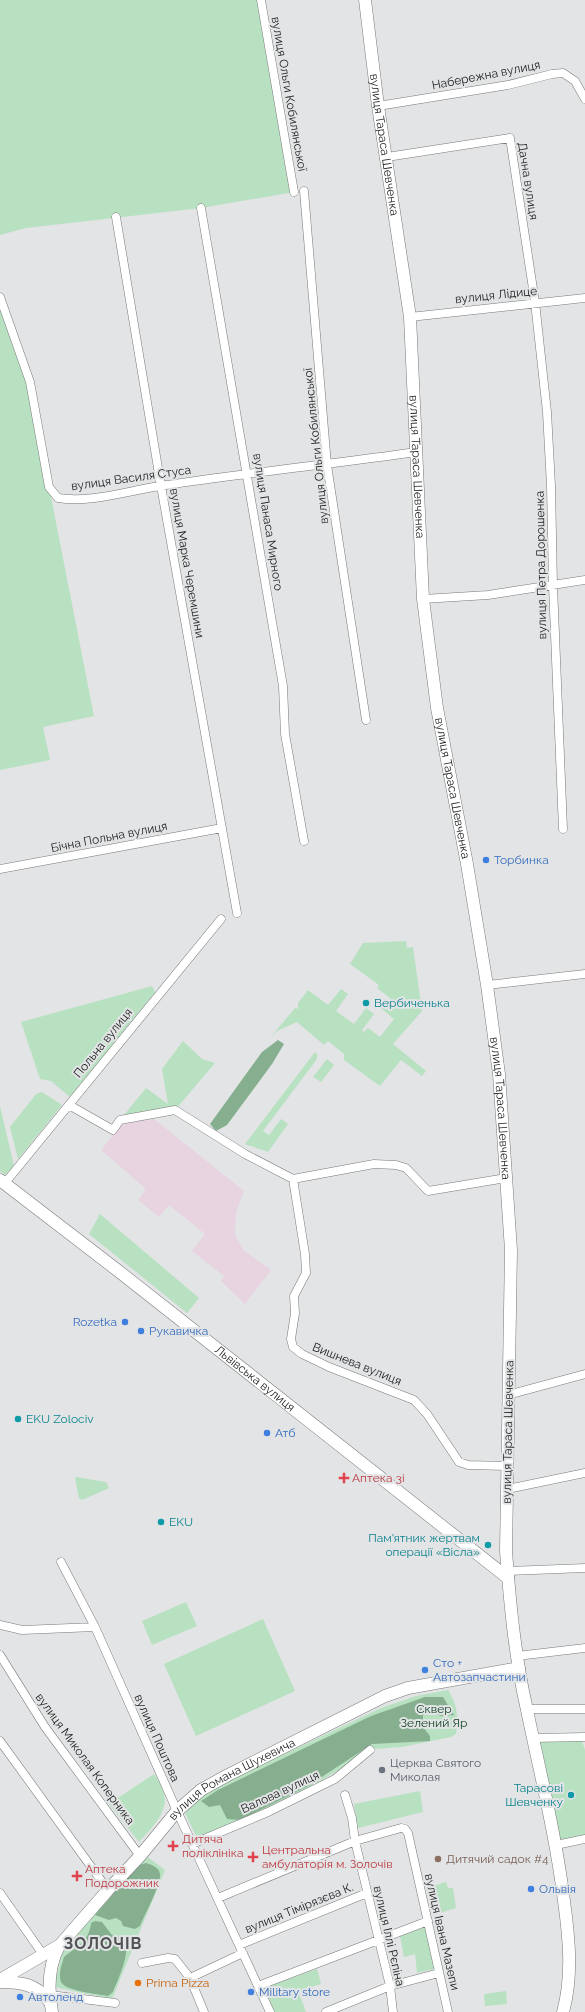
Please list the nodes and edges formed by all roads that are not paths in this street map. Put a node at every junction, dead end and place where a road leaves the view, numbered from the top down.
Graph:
1 (261, 0) edge
2 (365, 0) edge
3 (585, 99) edge
4 (378, 106) junction
5 (387, 157) junction
6 (304, 191) dead end
7 (294, 192) dead end
8 (201, 208) dead end
9 (116, 217) dead end
10 (0, 297) edge
11 (585, 298) edge
12 (535, 302) junction
13 (410, 316) junction
14 (417, 452) junction
15 (327, 465) junction
16 (248, 475) junction
17 (160, 486) junction
18 (585, 580) edge
19 (552, 586) junction
20 (423, 599) junction
21 (366, 720) dead end
22 (222, 828) junction
23 (563, 829) dead end
24 (304, 840) dead end
25 (0, 869) edge
26 (237, 913) dead end
27 (221, 919) dead end
28 (585, 974) edge
29 (487, 985) junction
30 (69, 1105) junction
31 (506, 1178) junction
32 (293, 1179) junction
33 (2, 1181) edge
34 (585, 1374) edge
35 (508, 1395) junction
36 (507, 1466) junction
37 (585, 1473) edge
38 (507, 1489) junction
39 (61, 1562) dead end
40 (585, 1568) edge
41 (508, 1575) junction
42 (0, 1625) edge
43 (95, 1627) junction
44 (585, 1648) edge
45 (0, 1655) edge
46 (517, 1656) junction
47 (519, 1668) junction
48 (526, 1709) junction
49 (585, 1709) edge
50 (533, 1738) junction
51 (585, 1738) edge
52 (0, 1741) edge
53 (370, 1750) dead end
54 (345, 1795) dead end
55 (177, 1811) junction
56 (585, 1839) edge
57 (355, 1842) junction
58 (192, 1844) junction
59 (556, 1845) junction
60 (140, 1856) junction
61 (108, 1890) junction
62 (0, 1893) edge
63 (367, 1893) junction
64 (218, 1898) junction
65 (428, 1921) junction
66 (379, 1940) junction
67 (60, 1945) junction
68 (239, 1945) junction
69 (243, 1953) junction
70 (44, 1956) junction
71 (142, 1963) dead end
72 (439, 1973) junction
73 (190, 1978) junction
74 (0, 1981) edge
75 (258, 1986) junction
76 (390, 1986) junction
77 (51, 2003) edge
78 (114, 2003) dead end
79 (204, 2012) edge
80 (270, 2012) edge
81 (326, 2012) edge
82 (393, 2012) edge
83 (448, 2012) edge
84 (563, 2012) edge

1 - 7 street, вулиця Ольги Кобилянської
2 - 4 main road, вулиця Тараса Шевченка
3 - 4 street, Набережна вулиця
4 - 5 main road, вулиця Тараса Шевченка
5 - 12 street, Дачна вулиця
5 - 13 main road, вулиця Тараса Шевченка
6 - 15 street, вулиця Ольги Кобилянської
8 - 16 street, вулиця Панаса Мирного
9 - 17 street, вулиця Марка Черемшини
10 - 17 street, вулиця Василя Стуса
11 - 12 street, вулиця Лідице
12 - 13 street, вулиця Лідице
12 - 19 street, вулиця Петра Дорошенка
13 - 14 main road, вулиця Тараса Шевченка
14 - 15 street, вулиця Василя Стуса
14 - 20 main road, вулиця Тараса Шевченка
15 - 16 street, вулиця Василя Стуса
15 - 21 street, вулиця Ольги Кобилянської
16 - 17 street, вулиця Василя Стуса
16 - 24 street, вулиця Панаса Мирного
17 - 22 street, вулиця Марка Черемшини
18 - 19 street
19 - 20 street
19 - 23 street, вулиця Петра Дорошенка
20 - 29 main road, вулиця Тараса Шевченка
22 - 25 street, Бічна Польна вулиця
22 - 26 street, вулиця Марка Черемшини
27 - 30 street, Польна вулиця
28 - 29 street
29 - 31 main road, вулиця Тараса Шевченка
30 - 32 street
30 - 33 street, Польна вулиця
31 - 32 street
31 - 35 main road, вулиця Тараса Шевченка
32 - 36 street, Вишнева вулиця
33 - 41 main road, Львівська вулиця
34 - 35 street
35 - 36 main road, вулиця Тараса Шевченка
36 - 38 main road, вулиця Тараса Шевченка
37 - 38 street
38 - 41 main road, вулиця Тараса Шевченка
39 - 43 street, вулиця Поштова
40 - 41 street
41 - 46 main road, вулиця Тараса Шевченка
42 - 43 street
43 - 55 street, вулиця Поштова
44 - 46 street
45 - 60 street, вулиця Миколая Коперника
46 - 47 main road, вулиця Тараса Шевченка
47 - 48 main road, вулиця Тараса Шевченка
47 - 55 main road, вулиця Романа Шухевича
48 - 49 street
48 - 50 main road, вулиця Тараса Шевченка
50 - 51 street
50 - 59 main road, вулиця Тараса Шевченка
52 - 61 street
53 - 58 street, Валова вулиця
54 - 57 street, вулиця Іллі Рєпіна
55 - 58 street, вулиця Поштова
55 - 60 main road, вулиця Романа Шухевича
56 - 59 street
57 - 63 street, вулиця Іллі Рєпіна
57 - 64 street
57 - 65 street, вулиця Івана Мазепи
58 - 64 street, вулиця Поштова
59 - 84 main road, вулиця Тараса Шевченка
60 - 61 main road, вулиця Романа Шухевича
61 - 67 main road, вулиця Романа Шухевича
62 - 70 street
63 - 66 street, вулиця Іллі Рєпіна
63 - 68 street, вулиця Тімірязєва К.
64 - 68 street, вулиця Поштова
65 - 66 street
65 - 72 street, вулиця Івана Мазепи
66 - 75 street
66 - 76 street, вулиця Іллі Рєпіна
67 - 70 main road, вулиця Романа Шухевича
67 - 77 main road
68 - 69 street, вулиця Поштова
69 - 73 street
69 - 75 street, вулиця Поштова
70 - 74 main road, вулиця Романа Шухевича
71 - 73 street
72 - 76 street
72 - 83 street, вулиця Івана Мазепи
73 - 79 street
74 - 77 main road
75 - 80 street, вулиця Поштова
76 - 81 street
76 - 82 street, вулиця Іллі Рєпіна
77 - 78 street

